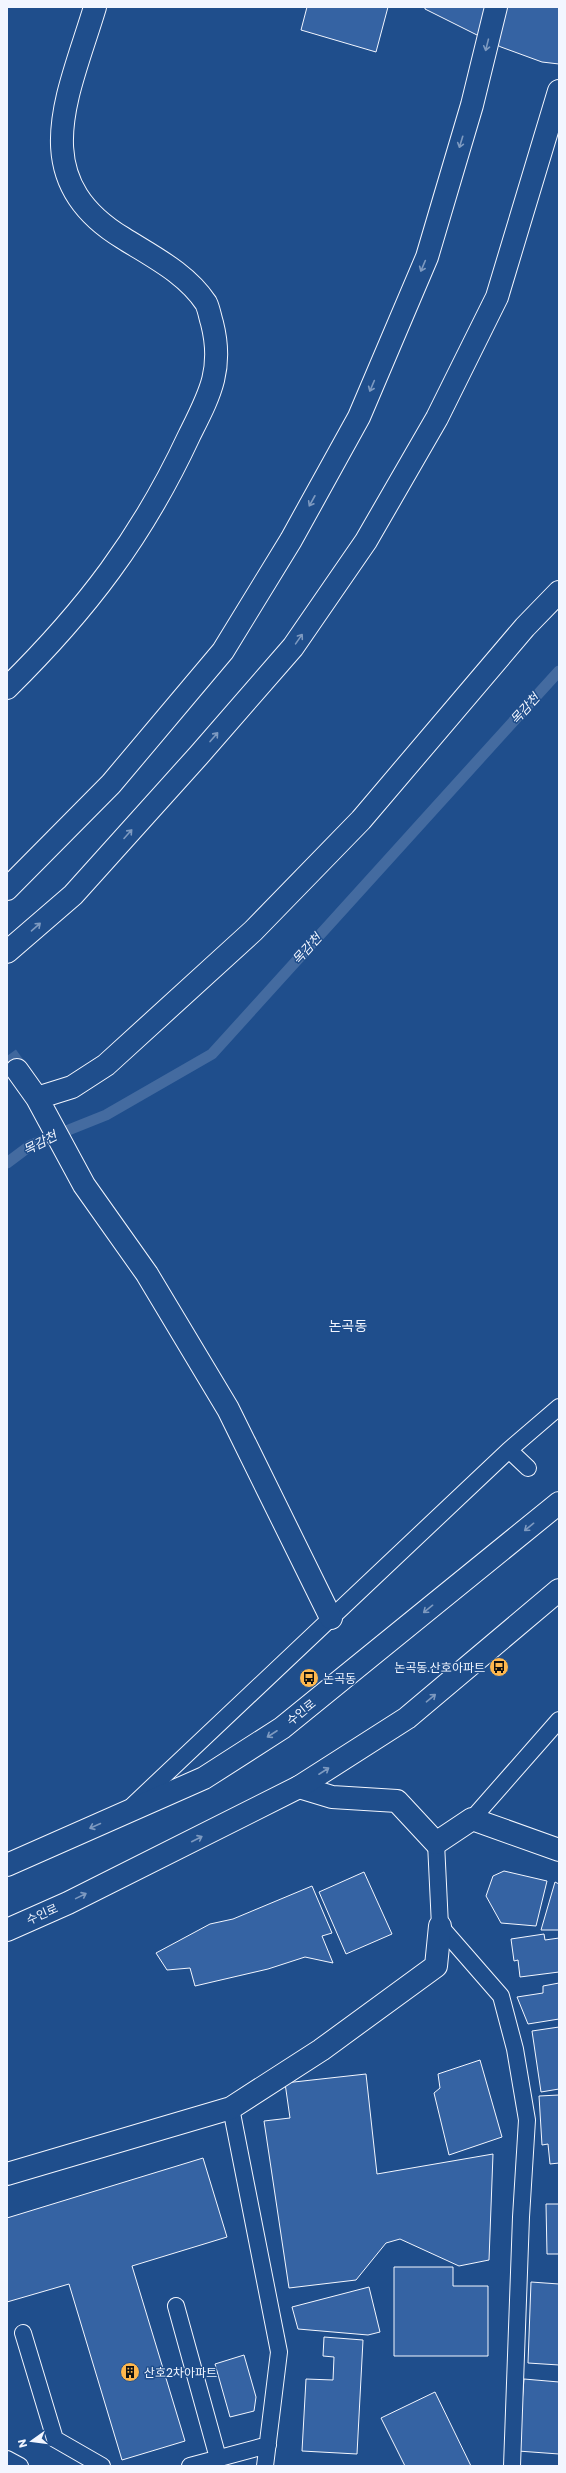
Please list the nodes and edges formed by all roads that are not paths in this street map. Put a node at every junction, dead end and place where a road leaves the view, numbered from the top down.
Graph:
1 (95, 7) edge
2 (496, 7) edge
3 (559, 91) edge
4 (559, 592) edge
5 (7, 688) edge
6 (7, 889) edge
7 (7, 952) edge
8 (17, 1070) tunnel mouth
9 (39, 1102) junction
10 (559, 1408) edge
11 (508, 1450) junction
12 (528, 1468) dead end
13 (559, 1503) edge
14 (559, 1590) edge
15 (331, 1618) junction
16 (559, 1720) edge
17 (299, 1787) junction
18 (125, 1813) junction
19 (472, 1819) junction
20 (436, 1844) junction
21 (559, 1850) edge
22 (7, 1865) edge
23 (440, 1926) junction
24 (7, 1930) edge
25 (231, 2108) junction
26 (7, 2174) edge
27 (176, 2306) dead end
28 (23, 2333) dead end
29 (268, 2445) junction
30 (218, 2458) junction
31 (7, 2459) edge
32 (20, 2466) edge
33 (102, 2466) edge
34 (190, 2466) edge
35 (265, 2466) edge
36 (512, 2466) edge

1 - 5 main road
2 -> 6 main road
7 -> 3 main road
4 - 9 main road
8 - 9 main road
9 - 15 main road
10 - 11 lane
11 - 12 lane
11 - 15 lane
13 -> 18 main road, 수인로
17 -> 14 main road, 수인로
15 - 18 lane
16 - 19 lane
17 - 20 main road
24 -> 17 main road, 수인로
18 -> 22 main road, 수인로
19 - 20 main road
19 - 21 main road
20 - 23 lane
23 - 25 main road
23 - 36 lane
25 - 26 main road
25 - 29 lane
27 - 30 lane
28 - 33 lane
29 - 30 lane
29 - 35 lane
30 - 34 lane
31 - 32 lane

